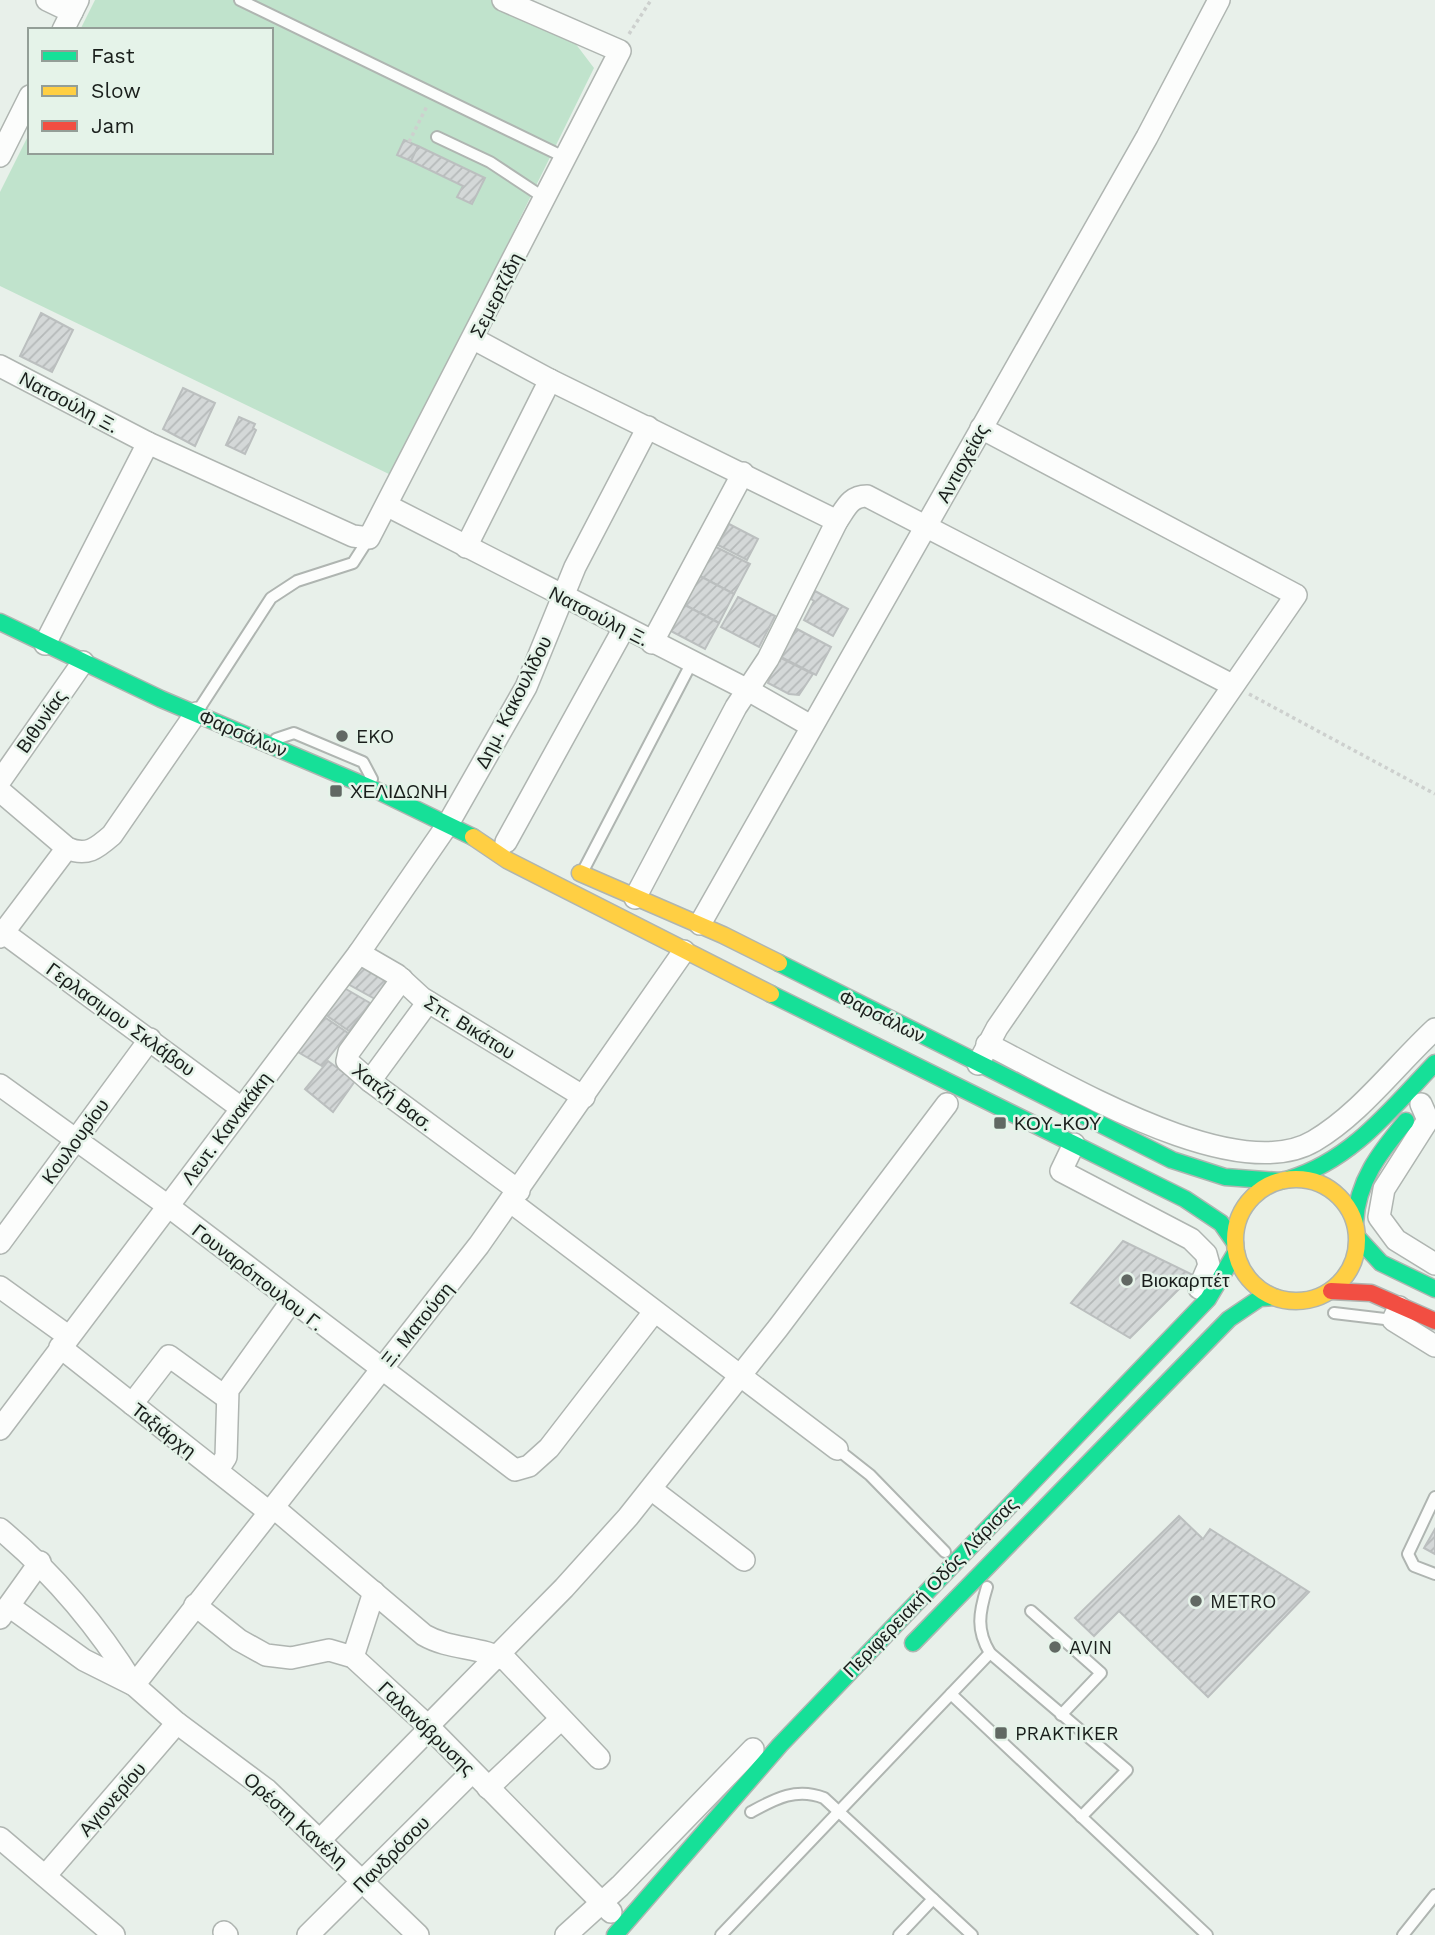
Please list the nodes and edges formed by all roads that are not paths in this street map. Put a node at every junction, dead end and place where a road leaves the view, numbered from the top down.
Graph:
1 (47, 0) edge
2 (240, 0) edge
3 (503, 0) edge
4 (1219, 0) edge
5 (71, 14) edge
6 (28, 100) edge
7 (437, 137) dead end
8 (0, 156) edge
9 (566, 158) junction
10 (546, 199) junction
11 (474, 339) junction
12 (0, 366) edge
13 (550, 380) junction
14 (648, 427) junction
15 (981, 428) junction
16 (148, 443) junction
17 (743, 473) junction
18 (388, 506) junction
19 (837, 521) junction
20 (926, 527) junction
21 (369, 538) junction
22 (466, 547) junction
23 (562, 597) junction
24 (0, 622) edge
25 (625, 628) junction
26 (652, 643) junction
27 (45, 644) junction
28 (83, 662) junction
29 (692, 662) junction
30 (1232, 685) junction
31 (748, 690) junction
32 (196, 713) junction
33 (811, 726) junction
34 (0, 781) edge
35 (0, 791) edge
36 (447, 824) junction
37 (505, 845) junction
38 (67, 848) junction
39 (575, 871) joint
40 (635, 898) junction
41 (700, 923) junction
42 (1, 933) edge
43 (684, 951) junction
44 (359, 953) junction
45 (402, 979) junction
46 (428, 1002) junction
47 (1435, 1029) edge
48 (150, 1040) junction
49 (988, 1044) junction
50 (1435, 1063) edge
51 (978, 1064) junction
52 (370, 1081) junction
53 (0, 1085) edge
54 (584, 1097) junction
55 (947, 1104) dead end
56 (1428, 1105) edge
57 (241, 1108) junction
58 (76, 1140) junction
59 (1074, 1144) junction
60 (1285, 1180) junction
61 (515, 1196) junction
62 (168, 1206) junction
63 (1356, 1230) junction
64 (0, 1243) edge
65 (1235, 1248) junction
66 (1435, 1264) edge
67 (0, 1287) edge
68 (1435, 1289) edge
69 (1331, 1291) junction
70 (1274, 1297) junction
71 (291, 1303) junction
72 (654, 1312) junction
73 (1334, 1313) dead end
74 (1396, 1313) junction
75 (1435, 1321) edge
76 (1168, 1332) junction
77 (64, 1341) junction
78 (1435, 1346) edge
79 (380, 1371) junction
80 (740, 1376) junction
81 (227, 1398) junction
82 (132, 1404) junction
83 (0, 1429) edge
84 (838, 1449) joint
85 (217, 1471) junction
86 (652, 1489) junction
87 (1435, 1497) edge
88 (271, 1510) junction
89 (0, 1529) edge
90 (944, 1552) junction
91 (997, 1556) junction
92 (744, 1560) dead end
93 (40, 1562) junction
94 (1435, 1574) edge
95 (374, 1592) junction
96 (195, 1605) junction
97 (1031, 1611) dead end
98 (5, 1612) edge
99 (990, 1653) junction
100 (902, 1654) dead end
101 (498, 1656) junction
102 (353, 1657) junction
103 (134, 1685) junction
104 (951, 1694) junction
105 (1061, 1715) junction
106 (562, 1719) junction
107 (177, 1723) junction
108 (429, 1727) junction
109 (599, 1758) dead end
110 (472, 1772) junction
111 (779, 1782) dead end
112 (488, 1788) junction
113 (839, 1811) junction
114 (746, 1817) joint
115 (1082, 1817) junction
116 (320, 1840) junction
117 (2, 1844) edge
118 (702, 1861) dead end
119 (46, 1875) junction
120 (364, 1881) junction
121 (1435, 1895) edge
122 (933, 1899) junction
123 (602, 1903) junction
124 (620, 1930) edge
125 (114, 1935) edge
126 (308, 1935) edge
127 (418, 1935) edge
128 (566, 1935) edge
129 (721, 1935) edge
130 (899, 1935) edge
131 (972, 1935) edge
132 (1207, 1935) edge
133 (1403, 1935) edge

1 - 5 street
2 - 9 lane
3 - 9 street, Σεμερτζίδη
4 - 15 street, Αντιοχείας
6 - 8 street
7 - 10 lane
9 - 10 street, Σεμερτζίδη
10 - 11 street, Σεμερτζίδη
11 - 13 street
11 - 18 street, Σεμερτζίδη
12 - 16 street, Νατσούλη Ξ.
13 - 14 street
13 - 22 street
14 - 17 street
14 - 23 street, Δημ. Κακουλίδου
15 - 20 street, Αντιοχείας
15 - 30 street
16 - 21 street, Νατσούλη Ξ.
16 - 27 street
17 - 19 street
17 - 26 street
18 - 21 street, Σεμερτζίδη
18 - 22 street, Νατσούλη Ξ.
19 - 20 street
19 - 31 street
20 - 30 street
20 - 33 street, Αντιοχείας
21 - 32 lane
22 - 23 street, Νατσούλη Ξ.
23 - 25 street, Νατσούλη Ξ.
23 - 36 street, Δημ. Κακουλίδου
24 - 27 main road, Φαρσάλων
25 - 26 street, Νατσούλη Ξ.
25 - 37 street
26 - 29 street, Νατσούλη Ξ.
27 - 28 main road, Φαρσάλων
28 - 32 main road, Φαρσάλων
28 - 34 street, Βιθυνίας
29 - 31 street, Νατσούλη Ξ.
29 - 39 lane
30 - 49 street
31 - 33 street, Νατσούλη Ξ.
31 - 40 street
32 - 36 main road, Φαρσάλων
32 - 38 street
33 - 41 street, Αντιοχείας
35 - 38 street
36 - 37 main road, Φαρσάλων
36 - 44 street, Λευτ. Κανακάκη
37 - 43 main road, Φαρσάλων
38 - 42 street
39 - 40 main road, Φαρσάλων
40 - 41 main road, Φαρσάλων
41 - 51 main road, Φαρσάλων
42 - 48 street, Γερλασιμου Σκλάβου
43 - 54 street, Ξ. Ματούση
43 - 59 main road, Φαρσάλων
44 - 45 street, Σπ. Βικάτου
44 - 57 street, Λευτ. Κανακάκη
45 - 46 street, Σπ. Βικάτου
45 - 52 street, Χατζή Βασ.
46 - 52 street
46 - 54 street, Σπ. Βικάτου
47 - 49 street
48 - 57 street, Γερλασιμου Σκλάβου
48 - 58 street, Κουλουρίου
49 - 51 street
50 - 60 main road
51 - 60 main road, Φαρσάλων
52 - 61 street, Χατζή Βασ.
53 - 58 street, Γουναρόπουλου Γ.
54 - 61 street, Ξ. Ματούση
55 - 80 street
56 - 63 main road
56 - 66 street
57 - 62 street, Λευτ. Κανακάκη
58 - 62 street, Γουναρόπουλου Γ.
58 - 64 street, Κουλουρίου
59 - 65 main road, Φαρσάλων
59 - 76 street
60 - 63 main road
60 - 65 main road
61 - 72 street, Χατζή Βασ.
61 - 79 street, Ξ. Ματούση
62 - 71 street, Γουναρόπουλου Γ.
62 - 77 street, Λευτ. Κανακάκη
63 - 68 main road
63 - 69 main road
65 - 70 main road
65 - 76 main road, Περιφερειακή Οδός Λάρισας
67 - 77 street, Ταξιάρχη
69 - 70 main road
69 - 74 main road
70 - 91 main road, Περιφερειακή Οδός Λάρισας
71 - 79 street, Γουναρόπουλου Γ.
71 - 81 street
72 - 79 street, Γουναρόπουλου Γ.
72 - 80 street, Χατζή Βασ.
73 - 74 lane
74 - 75 main road
74 - 78 street
76 - 90 street
76 - 124 main road, Περιφερειακή Οδός Λάρισας
77 - 82 street, Ταξιάρχη
77 - 83 street, Λευτ. Κανακάκη
79 - 88 street, Ξ. Ματούση
80 - 84 street, Χατζή Βασ.
80 - 86 street
81 - 82 street
81 - 85 street
82 - 85 street, Ταξιάρχη
84 - 90 lane
85 - 88 street, Ταξιάρχη
86 - 92 street
86 - 101 street
87 - 94 lane
88 - 95 street, Ταξιάρχη
88 - 96 street, Ξ. Ματούση
89 - 93 street, Ορέστη Κανέλη
90 - 123 street
91 - 99 lane
91 - 100 main road, Περιφερειακή Οδός Λάρισας
93 - 98 street
93 - 103 street, Ορέστη Κανέλη
95 - 101 street, Ταξιάρχη
95 - 102 street
96 - 102 street
96 - 103 street, Ξ. Ματούση
97 - 105 lane
98 - 103 street, Ορέστη Κανέλη
99 - 104 lane
99 - 105 lane
101 - 106 street
101 - 108 street
102 - 108 street, Γαλανόβρυσης
103 - 107 street, Ορέστη Κανέλη
104 - 113 lane
104 - 115 lane
105 - 115 lane
106 - 109 street
106 - 112 street
107 - 116 street, Ορέστη Κανέλη
107 - 119 street, Αγιονερίου
108 - 110 street, Γαλανόβρυσης
108 - 116 street
110 - 112 street, Γαλανόβρυσης
110 - 120 street, Πανδρόσου
111 - 114 main road
112 - 123 street, Γαλανόβρυσης
113 - 114 lane
113 - 122 lane
113 - 129 lane
115 - 132 lane
116 - 120 street, Ορέστη Κανέλη
117 - 119 street
118 - 124 main road
119 - 125 street
120 - 126 street, Πανδρόσου
120 - 127 street, Ορέστη Κανέλη
121 - 133 lane
122 - 130 lane
122 - 131 lane
123 - 124 street, Γαλανόβρυσης
123 - 128 street

